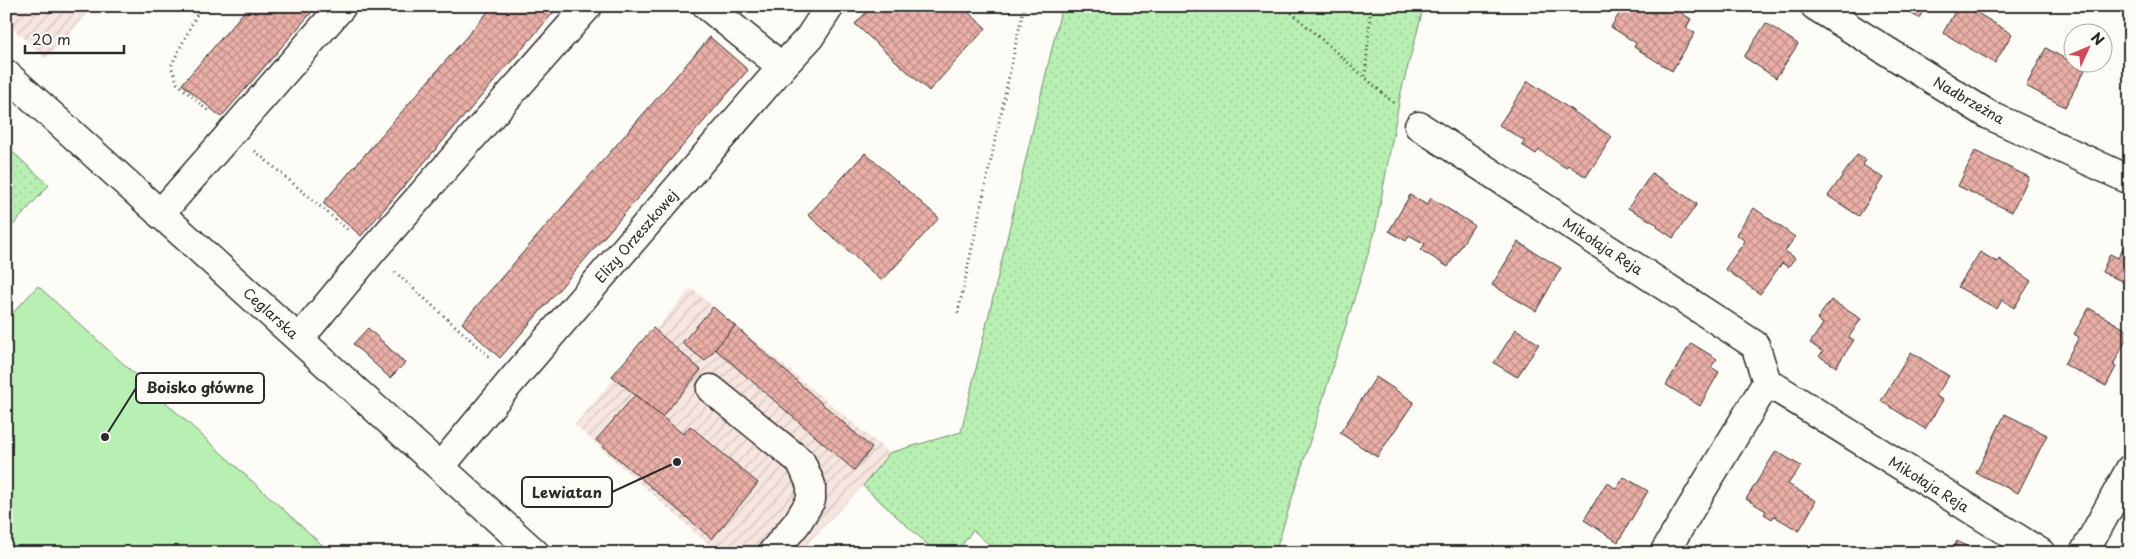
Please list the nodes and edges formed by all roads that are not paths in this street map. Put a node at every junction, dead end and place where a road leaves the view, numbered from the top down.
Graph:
1 (342, 6) edge
2 (588, 6) edge
3 (707, 6) edge
4 (830, 6) edge
5 (1815, 6) edge
6 (782, 67) junction
7 (6, 74) edge
8 (1419, 126) road end
9 (2130, 180) edge
10 (160, 214) junction
11 (300, 338) junction
12 (1767, 382) junction
13 (711, 389) dead end
14 (441, 466) junction
15 (2130, 469) edge
16 (535, 553) edge
17 (772, 553) edge
18 (1664, 553) edge
19 (2041, 553) edge
20 (2084, 553) edge

1 - 10 street
2 - 11 street
3 - 6 street
4 - 6 street, Elizy Orzeszkowej
5 - 9 street, Nadbrzeżna
6 - 14 street, Elizy Orzeszkowej
7 - 10 street, Ceglarska
8 - 12 street, Mikołaja Reja
10 - 11 street, Ceglarska
11 - 14 street, Ceglarska
12 - 18 street
12 - 19 street, Mikołaja Reja
13 - 17 street
14 - 16 street, Ceglarska
15 - 20 street

